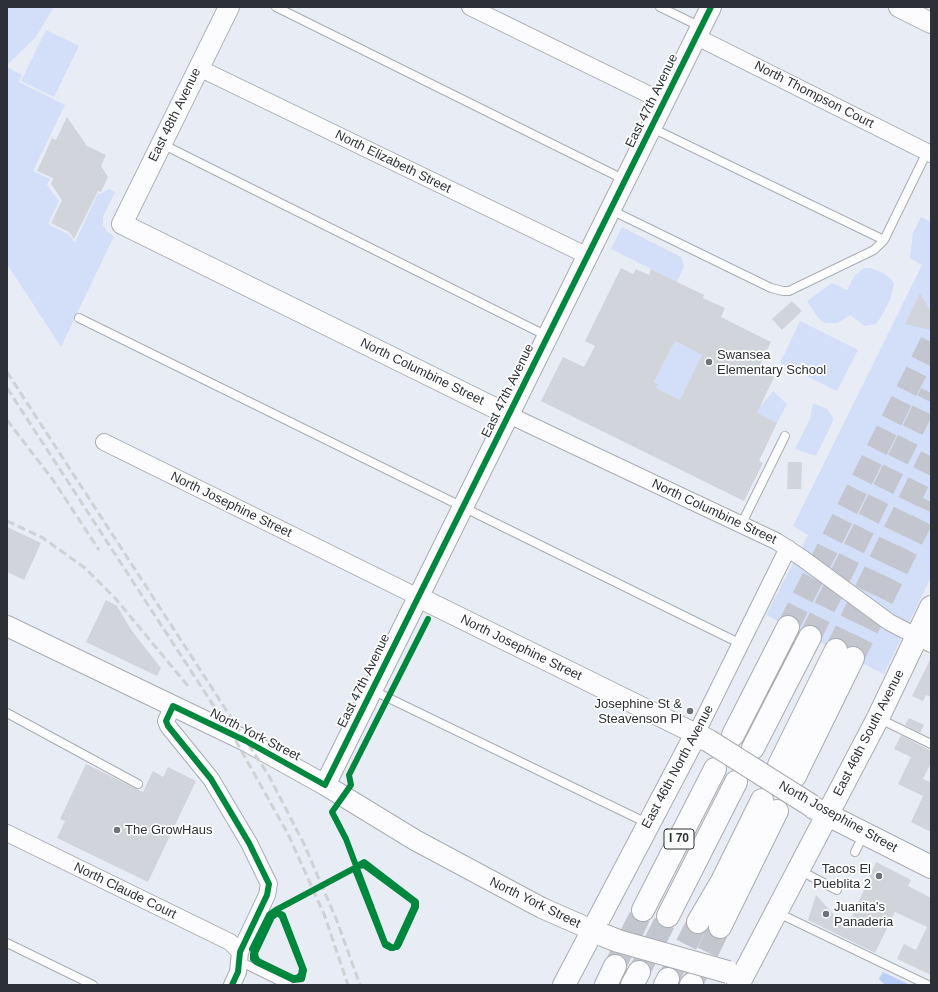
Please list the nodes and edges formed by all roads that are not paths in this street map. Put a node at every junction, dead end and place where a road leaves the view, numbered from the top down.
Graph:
1 (229, 7) edge
2 (276, 7) edge
3 (470, 7) edge
4 (660, 7) edge
5 (711, 7) edge
6 (899, 7) edge
7 (931, 23) edge
8 (699, 32) junction
9 (199, 68) junction
10 (664, 102) junction
11 (652, 127) junction
12 (161, 144) junction
13 (929, 153) edge
14 (625, 180) junction
15 (611, 210) junction
16 (122, 224) joint
17 (884, 240) junction
18 (588, 256) junction
19 (79, 318) dead end
20 (548, 336) junction
21 (509, 415) junction
22 (785, 436) dead end
23 (104, 442) dead end
24 (463, 508) junction
25 (741, 525) junction
26 (793, 551) junction
27 (418, 597) junction
28 (931, 607) edge
29 (7, 626) edge
30 (788, 627) tunnel mouth
31 (810, 637) tunnel mouth
32 (924, 641) edge
33 (741, 644) junction
34 (844, 654) tunnel mouth
35 (372, 690) junction
36 (173, 706) junction
37 (7, 713) edge
38 (878, 718) junction
39 (733, 735) dead end
40 (702, 737) junction
41 (931, 744) edge
42 (753, 748) dead end
43 (715, 768) dead end
44 (787, 771) dead end
45 (736, 782) dead end
46 (138, 784) dead end
47 (325, 785) junction
48 (820, 810) junction
49 (649, 824) junction
50 (7, 834) edge
51 (931, 867) edge
52 (798, 870) junction
53 (837, 890) dead end
54 (643, 910) tunnel mouth
55 (776, 912) junction
56 (668, 916) tunnel mouth
57 (698, 922) tunnel mouth
58 (720, 927) tunnel mouth
59 (598, 932) junction
60 (7, 943) edge
61 (240, 956) junction
62 (741, 980) edge
63 (93, 985) edge
64 (232, 985) edge
65 (288, 985) edge
66 (564, 985) edge
67 (928, 985) edge

1 - 9 street, East 48th Avenue
2 - 14 lane
3 - 10 street
4 - 8 lane
5 - 8 street, East 47th Avenue
6 - 7 street
8 - 10 street, East 47th Avenue
8 - 13 street, North Thompson Court
9 - 12 street, East 48th Avenue
9 - 18 street, North Elizabeth Street
10 - 11 street, East 47th Avenue
11 - 14 street, East 47th Avenue
11 - 17 lane
12 - 16 street, East 48th Avenue
12 - 20 lane
13 - 17 lane
14 - 15 street, East 47th Avenue
15 - 17 lane
15 - 18 street, East 47th Avenue
16 - 21 street, North Columbine Street
18 - 20 street, East 47th Avenue
19 - 24 lane
20 - 21 street, East 47th Avenue
21 - 24 street, East 47th Avenue
21 - 25 street, North Columbine Street
22 - 25 lane
23 - 27 street, North Josephine Street
24 - 27 street, East 47th Avenue
24 - 33 lane
25 - 26 street, North Columbine Street
26 - 32 street, North Columbine Street
26 - 33 street, East 46th North Avenue
27 - 35 street, East 47th Avenue
27 - 40 street, North Josephine Street
28 - 32 main road, East 46th South Avenue
29 - 36 street, North York Street
30 - 39 main road
31 - 42 main road
32 - 38 main road, East 46th South Avenue
33 - 40 street, East 46th North Avenue
34 - 44 main road
35 - 47 street, East 47th Avenue
35 - 49 lane
36 - 47 street, North York Street
36 - 61 street
37 - 46 lane
38 - 41 lane
38 - 48 main road, East 46th South Avenue
40 - 48 main road, North Josephine Street, bridge
40 - 49 main road, East 46th North Avenue
43 - 54 main road, I 70
45 - 56 main road
47 - 59 street, North York Street
48 - 51 main road, North Josephine Street
48 - 52 main road, East 46th South Avenue
49 - 59 main road, East 46th North Avenue
50 - 61 street, North Claude Court
52 - 53 lane
52 - 55 main road, East 46th South Avenue
55 - 62 main road, East 46th South Avenue
55 - 67 lane
57 - 58 main road
59 - 62 main road, North York Street, bridge
59 - 66 main road, East 46th North Avenue
60 - 63 lane
61 - 64 street
61 - 65 lane

